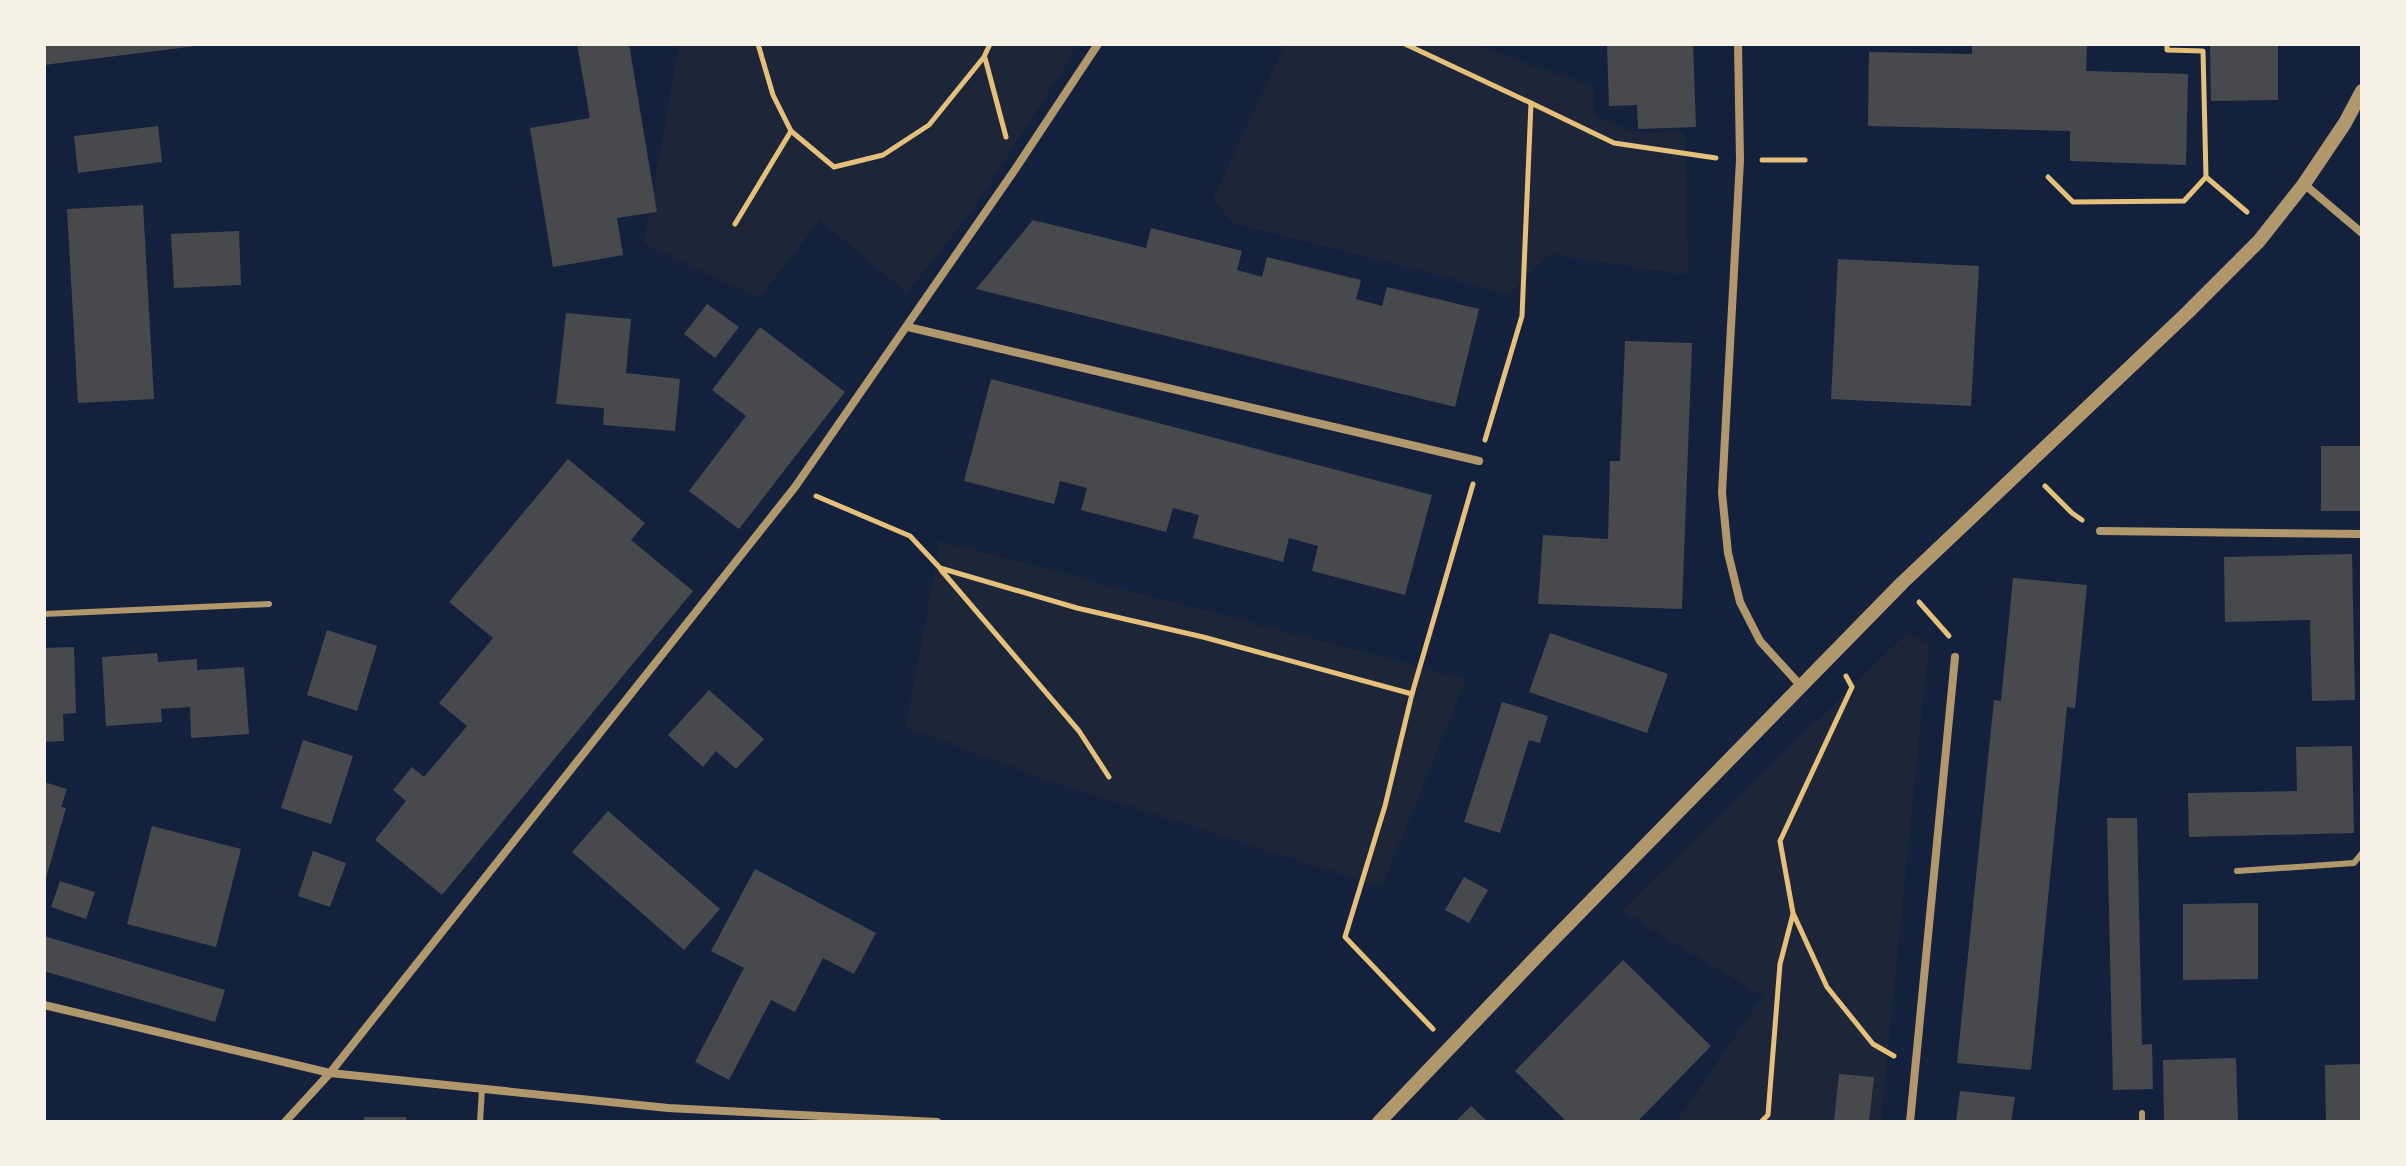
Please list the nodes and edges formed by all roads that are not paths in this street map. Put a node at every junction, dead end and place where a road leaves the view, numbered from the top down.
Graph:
1 (1098, 44) edge
2 (1738, 44) edge
3 (2362, 91) edge
4 (2304, 184) junction
5 (2362, 233) edge
6 (908, 327) junction
7 (1479, 461) road end
8 (2100, 531) road end
9 (2362, 534) edge
10 (269, 604) dead end
11 (44, 614) edge
12 (1955, 657) road end
13 (1801, 686) junction
14 (2362, 853) edge
15 (2237, 871) dead end
16 (44, 1005) edge
17 (330, 1073) junction
18 (482, 1089) junction
19 (2142, 1113) dead end
20 (285, 1122) edge
21 (480, 1122) edge
22 (937, 1122) edge
23 (1379, 1122) edge
24 (1910, 1122) edge
25 (2142, 1122) edge

1 - 6 street
2 - 13 street
3 - 4 street
4 - 5 street
4 - 13 street
6 - 7 street
6 - 17 street
8 - 9 street
10 - 11 lane
12 - 24 street
13 - 23 street
14 - 15 lane
16 - 17 street
17 - 18 street
17 - 20 street
18 - 21 lane
18 - 22 street
19 - 25 lane

